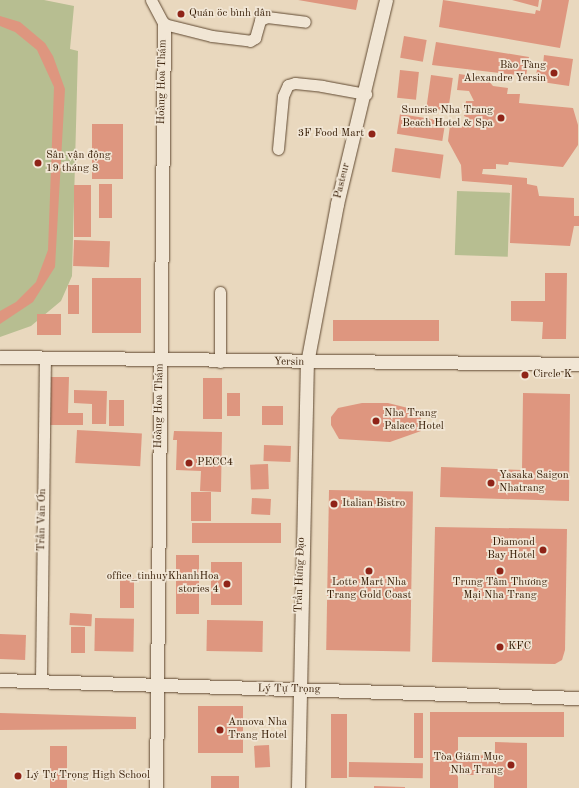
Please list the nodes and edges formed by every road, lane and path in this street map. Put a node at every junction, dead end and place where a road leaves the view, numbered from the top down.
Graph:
1 (151, 0) edge
2 (386, 0) edge
3 (305, 22) dead end
4 (164, 24) junction
5 (366, 94) junction
6 (278, 149) dead end
7 (220, 292) dead end
8 (0, 357) edge
9 (45, 358) junction
10 (161, 361) junction
11 (220, 362) junction
12 (307, 363) junction
13 (579, 364) edge
14 (0, 680) edge
15 (41, 681) junction
16 (157, 686) junction
17 (298, 691) junction
18 (579, 698) edge
19 (156, 788) edge
20 (298, 788) edge

1 - 4 street
2 - 5 street, Pasteur
3 - 4 street
4 - 10 street, Hoàng Hoa Thám
5 - 6 street
5 - 12 street, Pasteur
7 - 11 street
8 - 9 street, Yersin
9 - 10 street, Yersin
9 - 15 street, Trần Văn Ơn
10 - 11 street, Yersin
10 - 16 street, Hoàng Hoa Thám
11 - 12 street, Yersin
12 - 13 street, Yersin
12 - 17 street, Trần Hưng Đạo
14 - 15 street, Lý Tự Trọng
15 - 16 street, Lý Tự Trọng
16 - 17 street, Lý Tự Trọng
16 - 19 street, Hoàng Hoa Thám
17 - 18 street, Lý Tự Trọng
17 - 20 street, Trần Hưng Đạo

